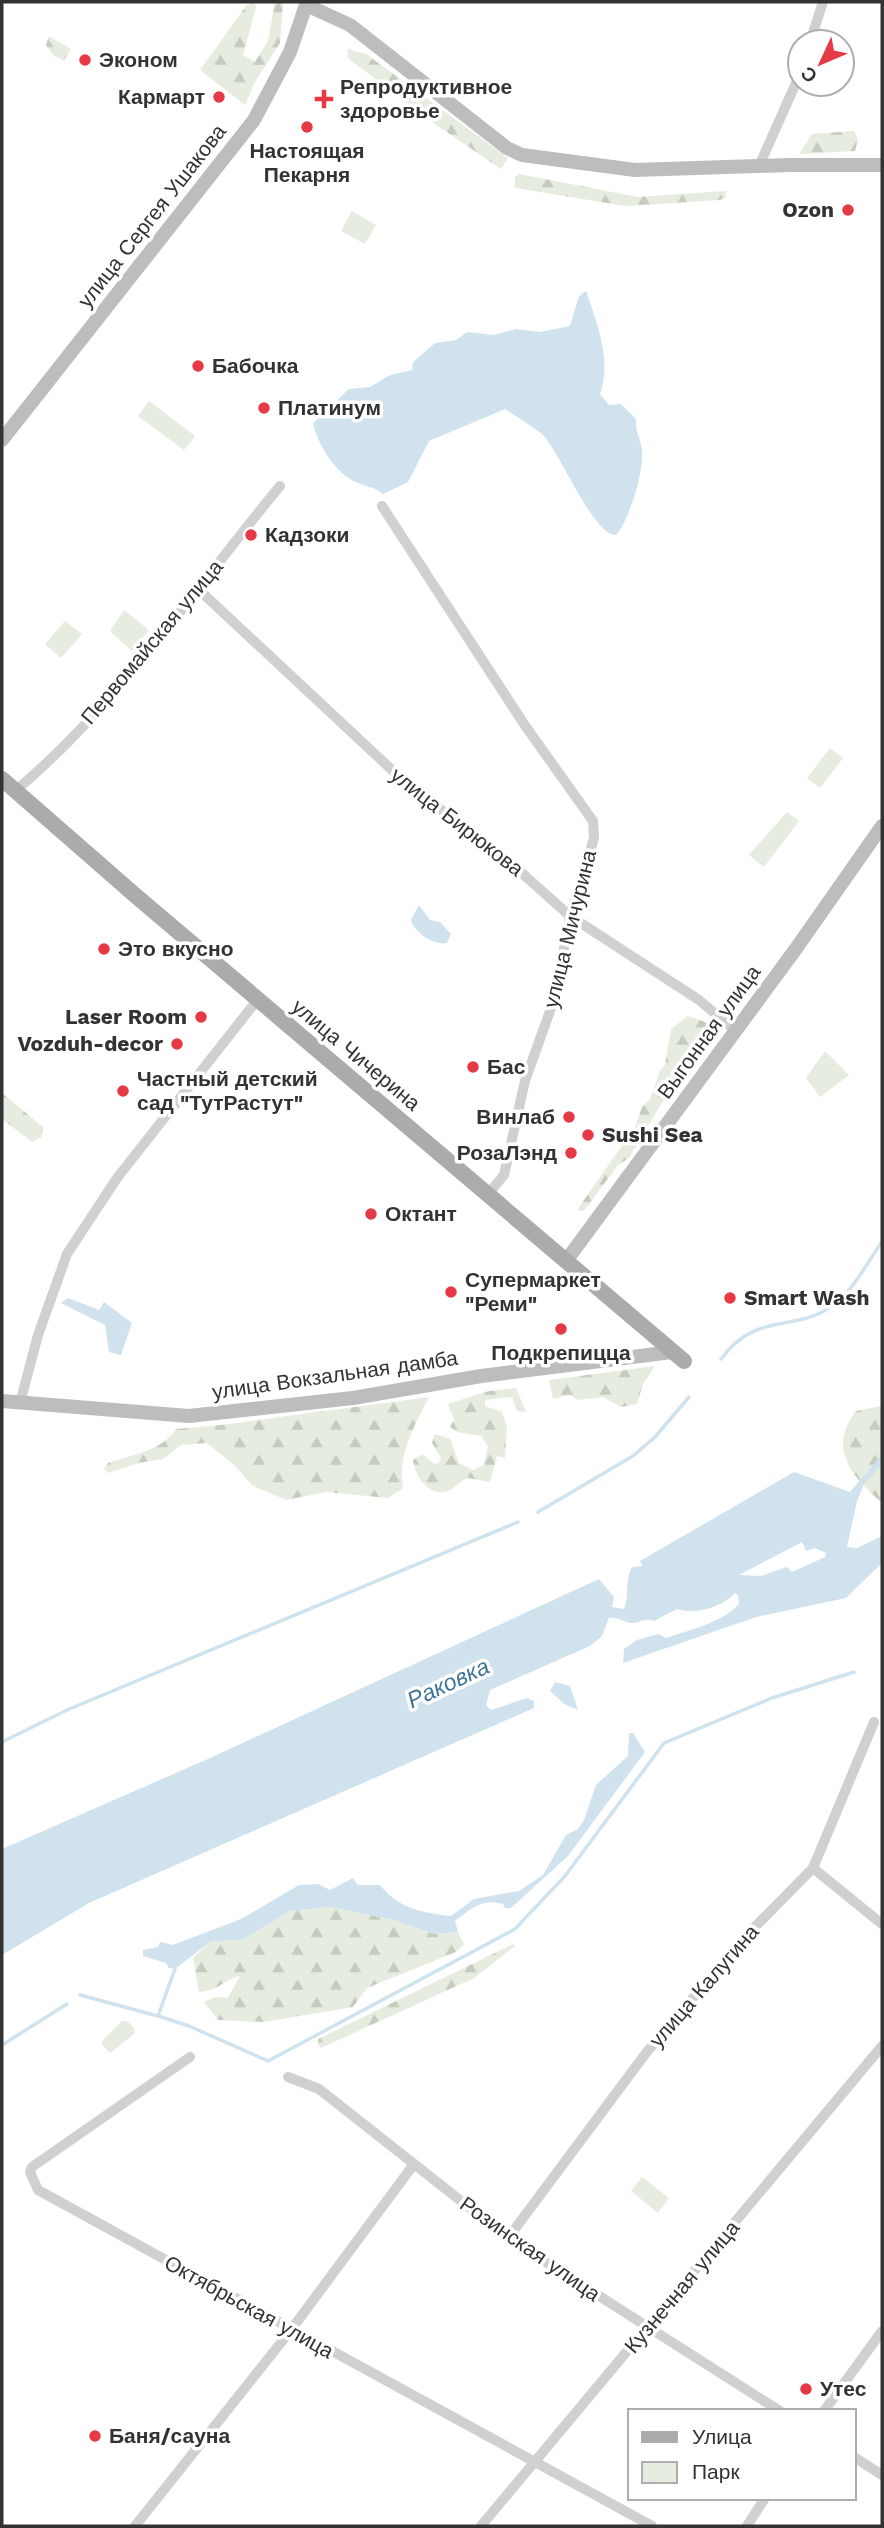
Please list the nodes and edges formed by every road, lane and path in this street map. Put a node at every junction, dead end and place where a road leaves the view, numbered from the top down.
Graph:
1 (823, 2) edge
2 (307, 4) edge
3 (815, 28) edge
4 (789, 98) edge
5 (882, 165) edge
6 (759, 166) junction
7 (2, 440) edge
8 (280, 486) dead end
9 (382, 506) dead end
10 (197, 589) junction
11 (2, 779) edge
12 (16, 790) junction
13 (882, 826) edge
14 (570, 916) junction
15 (258, 999) junction
16 (736, 1031) junction
17 (488, 1194) junction
18 (566, 1261) junction
19 (678, 1356) joint
20 (2, 1401) edge
21 (20, 1403) junction
22 (874, 1722) dead end
23 (813, 1868) junction
24 (882, 1924) edge
25 (882, 2046) edge
26 (190, 2057) dead end
27 (288, 2077) dead end
28 (414, 2164) junction
29 (508, 2238) junction
30 (648, 2329) junction
31 (291, 2330) junction
32 (882, 2331) edge
33 (777, 2409) edge
34 (825, 2409) edge
35 (856, 2459) edge
36 (534, 2462) junction
37 (882, 2475) edge
38 (764, 2500) edge
39 (135, 2526) edge
40 (481, 2526) edge
41 (652, 2526) edge
42 (747, 2526) edge

1 - 3 street
2 - 6 street
2 - 7 street, улица Сергея Ушакова
4 - 6 street
5 - 6 street
8 - 10 street, Первомайская улица
9 - 14 street, улица Мичурина
10 - 12 street, Первомайская улица
10 - 14 street, улица Бирюкова
11 - 12 main road, улица Чичерина
12 - 15 main road, улица Чичерина
13 - 16 street, Выгонная улица
14 - 16 street, улица Бирюкова
14 - 17 street, улица Мичурина
15 - 17 main road, улица Чичерина
15 - 21 street
16 - 18 street, Выгонная улица
17 - 18 main road, улица Чичерина
18 - 19 main road, улица Чичерина
19 - 21 street, улица Вокзальная дамба
20 - 21 street, улица Вокзальная дамба
22 - 23 street, улица Калугина
23 - 24 street
23 - 29 street, улица Калугина
25 - 30 street, Кузнечная улица
26 - 31 street, Октябрьская улица
27 - 28 street, Розинская улица
28 - 29 street, Розинская улица
28 - 31 street
29 - 30 street, Розинская улица
30 - 33 street, Розинская улица
30 - 36 street, Кузнечная улица
31 - 36 street, Октябрьская улица
31 - 39 street
32 - 34 street
35 - 37 street
36 - 40 street, Кузнечная улица
36 - 41 street, Октябрьская улица
38 - 42 street

